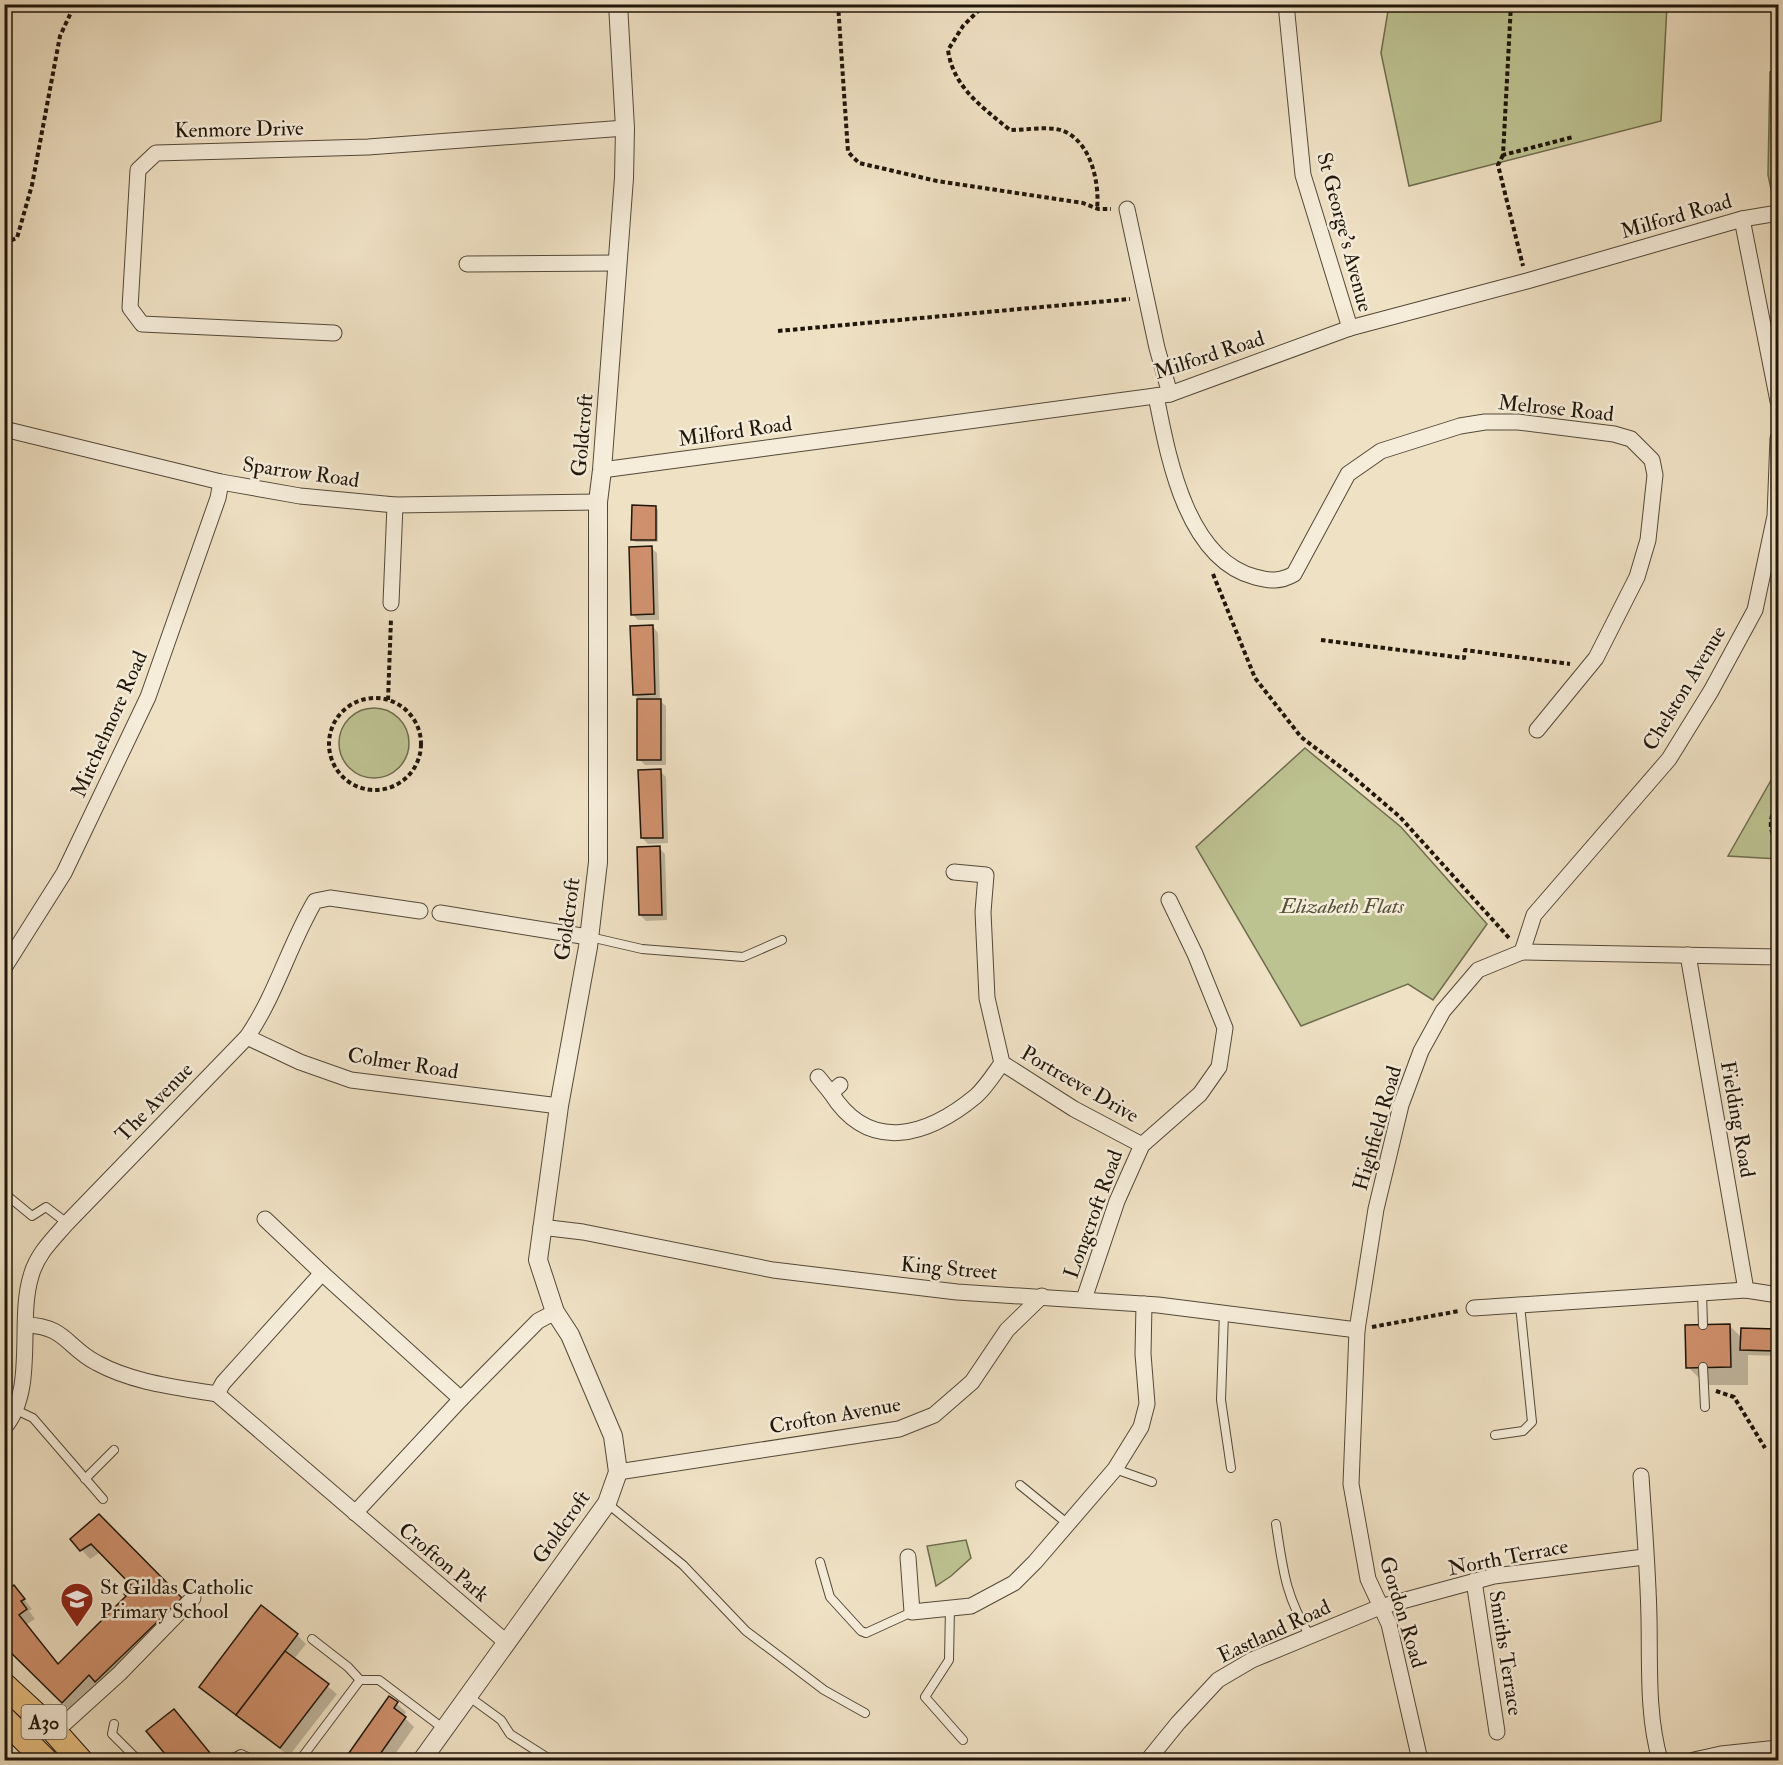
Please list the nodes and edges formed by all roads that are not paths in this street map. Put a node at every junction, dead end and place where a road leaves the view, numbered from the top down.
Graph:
1 (618, 4) edge
2 (1286, 4) edge
3 (625, 128) junction
4 (1127, 208) road end
5 (1779, 213) edge
6 (1742, 219) junction
7 (617, 263) junction
8 (467, 264) dead end
9 (1350, 328) junction
10 (334, 333) dead end
11 (1163, 395) junction
12 (1779, 401) edge
13 (4, 429) edge
14 (1779, 438) edge
15 (603, 470) junction
16 (221, 482) junction
17 (598, 502) junction
18 (395, 504) junction
19 (392, 603) road end
20 (1537, 730) dead end
21 (954, 872) dead end
22 (1169, 900) dead end
23 (420, 911) dead end
24 (440, 913) dead end
25 (588, 937) junction
26 (782, 940) dead end
27 (1522, 952) junction
28 (1688, 955) junction
29 (1779, 957) edge
30 (4, 968) edge
31 (247, 1037) junction
32 (1002, 1063) junction
33 (818, 1077) dead end
34 (559, 1106) junction
35 (1142, 1145) junction
36 (4, 1193) edge
37 (265, 1219) dead end
38 (67, 1223) junction
39 (541, 1227) junction
40 (322, 1273) junction
41 (1746, 1290) junction
42 (1702, 1293) junction
43 (1779, 1294) edge
44 (1042, 1296) junction
45 (1084, 1299) junction
46 (1144, 1304) junction
47 (1520, 1305) junction
48 (1474, 1308) road end
49 (555, 1312) junction
50 (1224, 1313) junction
51 (1703, 1324) dead end
52 (26, 1325) junction
53 (1357, 1330) junction
54 (1703, 1367) dead end
55 (217, 1394) junction
56 (461, 1399) junction
57 (1705, 1407) dead end
58 (16, 1410) junction
59 (4, 1428) edge
60 (1495, 1435) dead end
61 (114, 1450) dead end
62 (1231, 1468) dead end
63 (1115, 1469) junction
64 (618, 1472) junction
65 (1641, 1476) dead end
66 (85, 1479) junction
67 (1152, 1482) dead end
68 (1020, 1485) dead end
69 (103, 1499) dead end
70 (607, 1503) junction
71 (355, 1513) junction
72 (1068, 1524) junction
73 (1276, 1524) dead end
74 (908, 1557) dead end
75 (1644, 1557) junction
76 (820, 1562) dead end
77 (1474, 1581) junction
78 (193, 1598) dead end
79 (1380, 1607) junction
80 (950, 1608) junction
81 (912, 1612) junction
82 (1310, 1636) junction
83 (312, 1640) dead end
84 (507, 1642) junction
85 (360, 1680) junction
86 (4, 1685) edge
87 (468, 1696) junction
88 (865, 1713) dead end
89 (4, 1719) edge
90 (114, 1724) dead end
91 (444, 1729) junction
92 (55, 1732) junction
93 (1497, 1732) dead end
94 (963, 1740) dead end
95 (1779, 1748) edge
96 (45, 1761) edge
97 (80, 1761) edge
98 (138, 1761) edge
99 (230, 1761) edge
100 (254, 1761) edge
101 (300, 1761) edge
102 (422, 1761) edge
103 (551, 1761) edge
104 (1148, 1761) edge
105 (1420, 1761) edge
106 (1660, 1761) edge
107 (1694, 1761) edge

1 - 3 street, Goldcroft
2 - 9 street, St George's Avenue
3 - 7 street, Goldcroft
3 - 10 street, Kenmore Drive
4 - 11 street, Melrose Road
5 - 6 street, Milford Road
6 - 9 street, Milford Road
6 - 12 street
7 - 8 street
7 - 15 street, Goldcroft
9 - 11 street, Milford Road
11 - 15 street, Milford Road
11 - 20 street, Melrose Road
13 - 16 street, Sparrow Road
14 - 27 street, Chelston Avenue
15 - 17 street, Goldcroft
16 - 18 street, Sparrow Road
16 - 30 street, Mitchelmore Road
17 - 18 street, Sparrow Road
17 - 25 street, Goldcroft
18 - 19 street
21 - 32 street, Portreeve Drive
22 - 35 street, Longcroft Road
23 - 31 street, The Avenue
24 - 25 street
25 - 26 lane
25 - 34 street, Goldcroft
27 - 28 street, Highfield Road
27 - 53 street, Highfield Road
28 - 29 street, Highfield Road
28 - 41 street, Fielding Road
31 - 34 street, Colmer Road
31 - 38 street, The Avenue
32 - 33 street
32 - 35 street, Portreeve Drive
34 - 39 street, Goldcroft
35 - 45 street, Longcroft Road
36 - 38 lane
37 - 40 street
38 - 52 street, The Avenue
39 - 44 street, King Street
39 - 49 street, Goldcroft
40 - 55 street
40 - 56 street
41 - 42 street
41 - 43 street
42 - 47 street
42 - 51 lane
44 - 45 street, King Street
44 - 64 street, Crofton Avenue
45 - 46 street, King Street
46 - 50 street, King Street
46 - 63 street
47 - 48 street
47 - 60 lane
49 - 56 street
49 - 64 street, Goldcroft
50 - 53 street, King Street
50 - 62 lane
52 - 55 street
52 - 58 street, The Avenue
53 - 79 street, Gordon Road
54 - 57 lane
55 - 71 street, Crofton Park
56 - 71 street
58 - 59 street, The Avenue
58 - 66 lane
61 - 66 lane
63 - 67 lane
63 - 72 street
64 - 70 street, Goldcroft
65 - 75 street
66 - 69 lane
68 - 72 lane
70 - 84 street, Goldcroft
70 - 88 lane
71 - 84 street, Crofton Park
72 - 80 street
73 - 82 lane
74 - 81 street
75 - 77 street, North Terrace
75 - 106 street
76 - 81 lane
77 - 79 street, North Terrace
77 - 93 street, Smiths Terrace
78 - 92 street
79 - 82 street, Eastland Road
79 - 105 street, Gordon Road
80 - 81 street
80 - 94 lane
82 - 104 street, Eastland Road
83 - 85 lane
84 - 87 street, Goldcroft
85 - 91 lane
85 - 101 lane
86 - 92 main road, A30
87 - 91 street, Goldcroft
87 - 103 lane
89 - 96 main road, A30
90 - 98 lane
91 - 102 street, Goldcroft
92 - 97 main road, A30
95 - 107 street
99 - 100 lane

